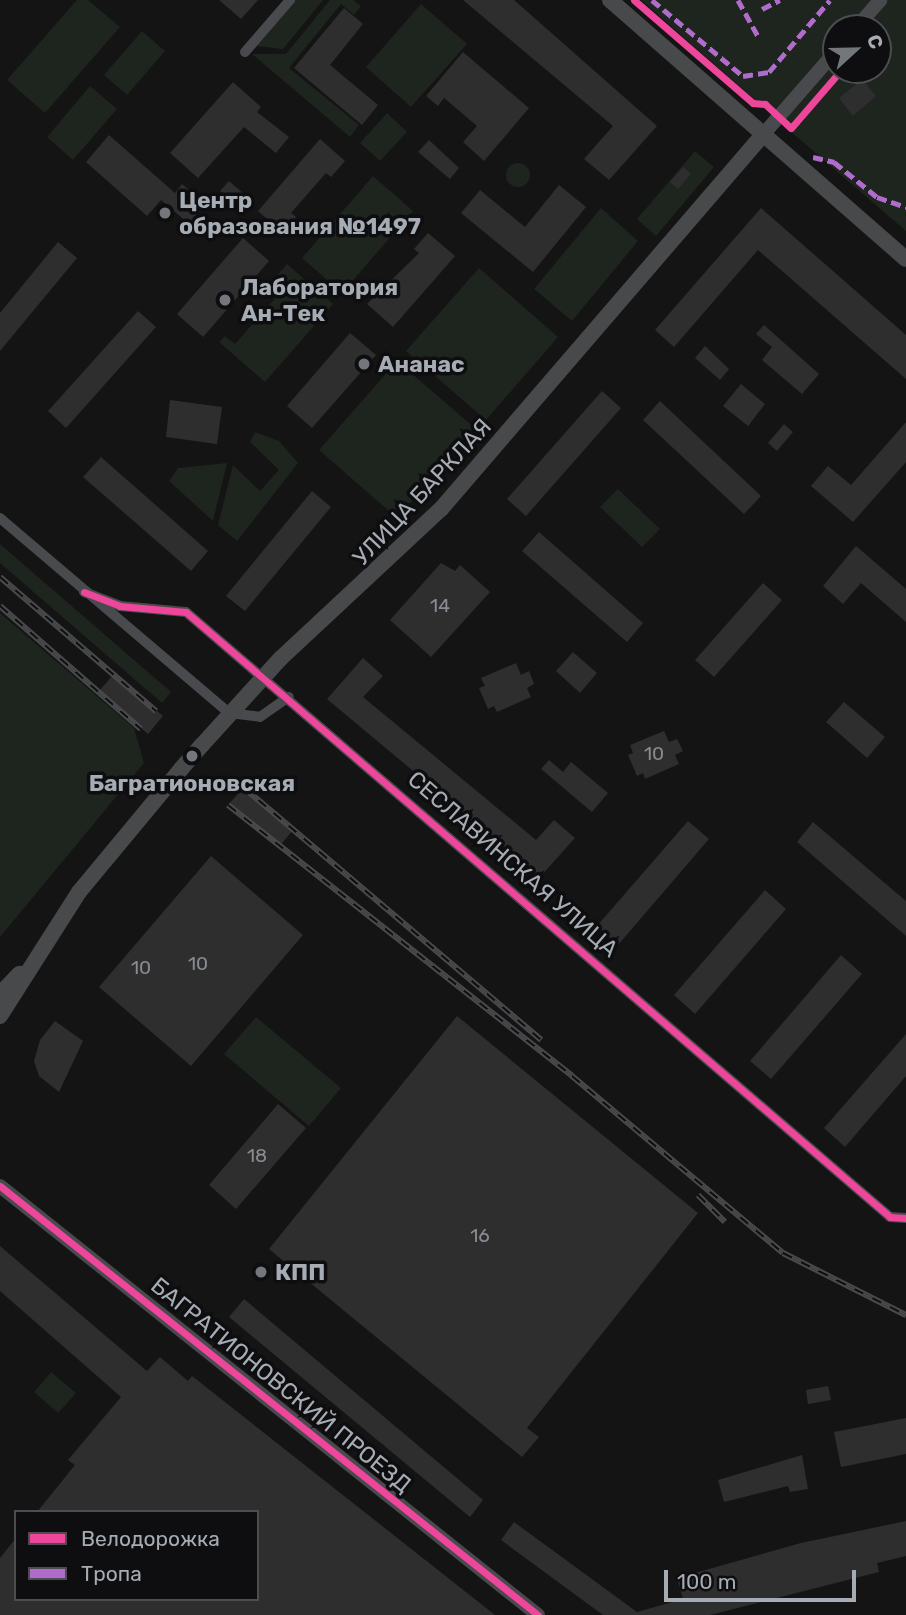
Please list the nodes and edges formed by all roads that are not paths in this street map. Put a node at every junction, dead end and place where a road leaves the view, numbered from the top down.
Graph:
1 (290, 0) edge
2 (610, 0) edge
3 (880, 0) edge
4 (868, 14) edge
5 (245, 52) dead end
6 (822, 67) edge
7 (762, 136) junction
8 (906, 258) edge
9 (0, 518) edge
10 (85, 592) junction
11 (264, 676) junction
12 (289, 697) junction
13 (229, 713) junction
14 (34, 956) junction
15 (0, 994) edge
16 (0, 1016) edge
17 (0, 1186) edge
18 (906, 1218) edge
19 (538, 1615) edge

1 - 5 street
2 - 7 main road
3 - 4 street
6 - 7 street, УЛИЦА БАРКЛАЯ
7 - 8 main road
7 - 11 main road, УЛИЦА БАРКЛАЯ
9 - 10 street, СЕСЛАВИНСКАЯ УЛИЦА
10 - 11 street, СЕСЛАВИНСКАЯ УЛИЦА
10 - 13 street, СЕСЛАВИНСКАЯ УЛИЦА
11 - 12 street, СЕСЛАВИНСКАЯ УЛИЦА
11 - 13 main road, УЛИЦА БАРКЛАЯ
12 - 13 street
12 - 18 street, СЕСЛАВИНСКАЯ УЛИЦА
13 - 14 main road, УЛИЦА БАРКЛАЯ, bridge
14 - 15 main road, УЛИЦА БАРКЛАЯ
14 - 16 main road, УЛИЦА БАРКЛАЯ
17 - 19 street, БАГРАТИОНОВСКИЙ ПРОЕЗД

